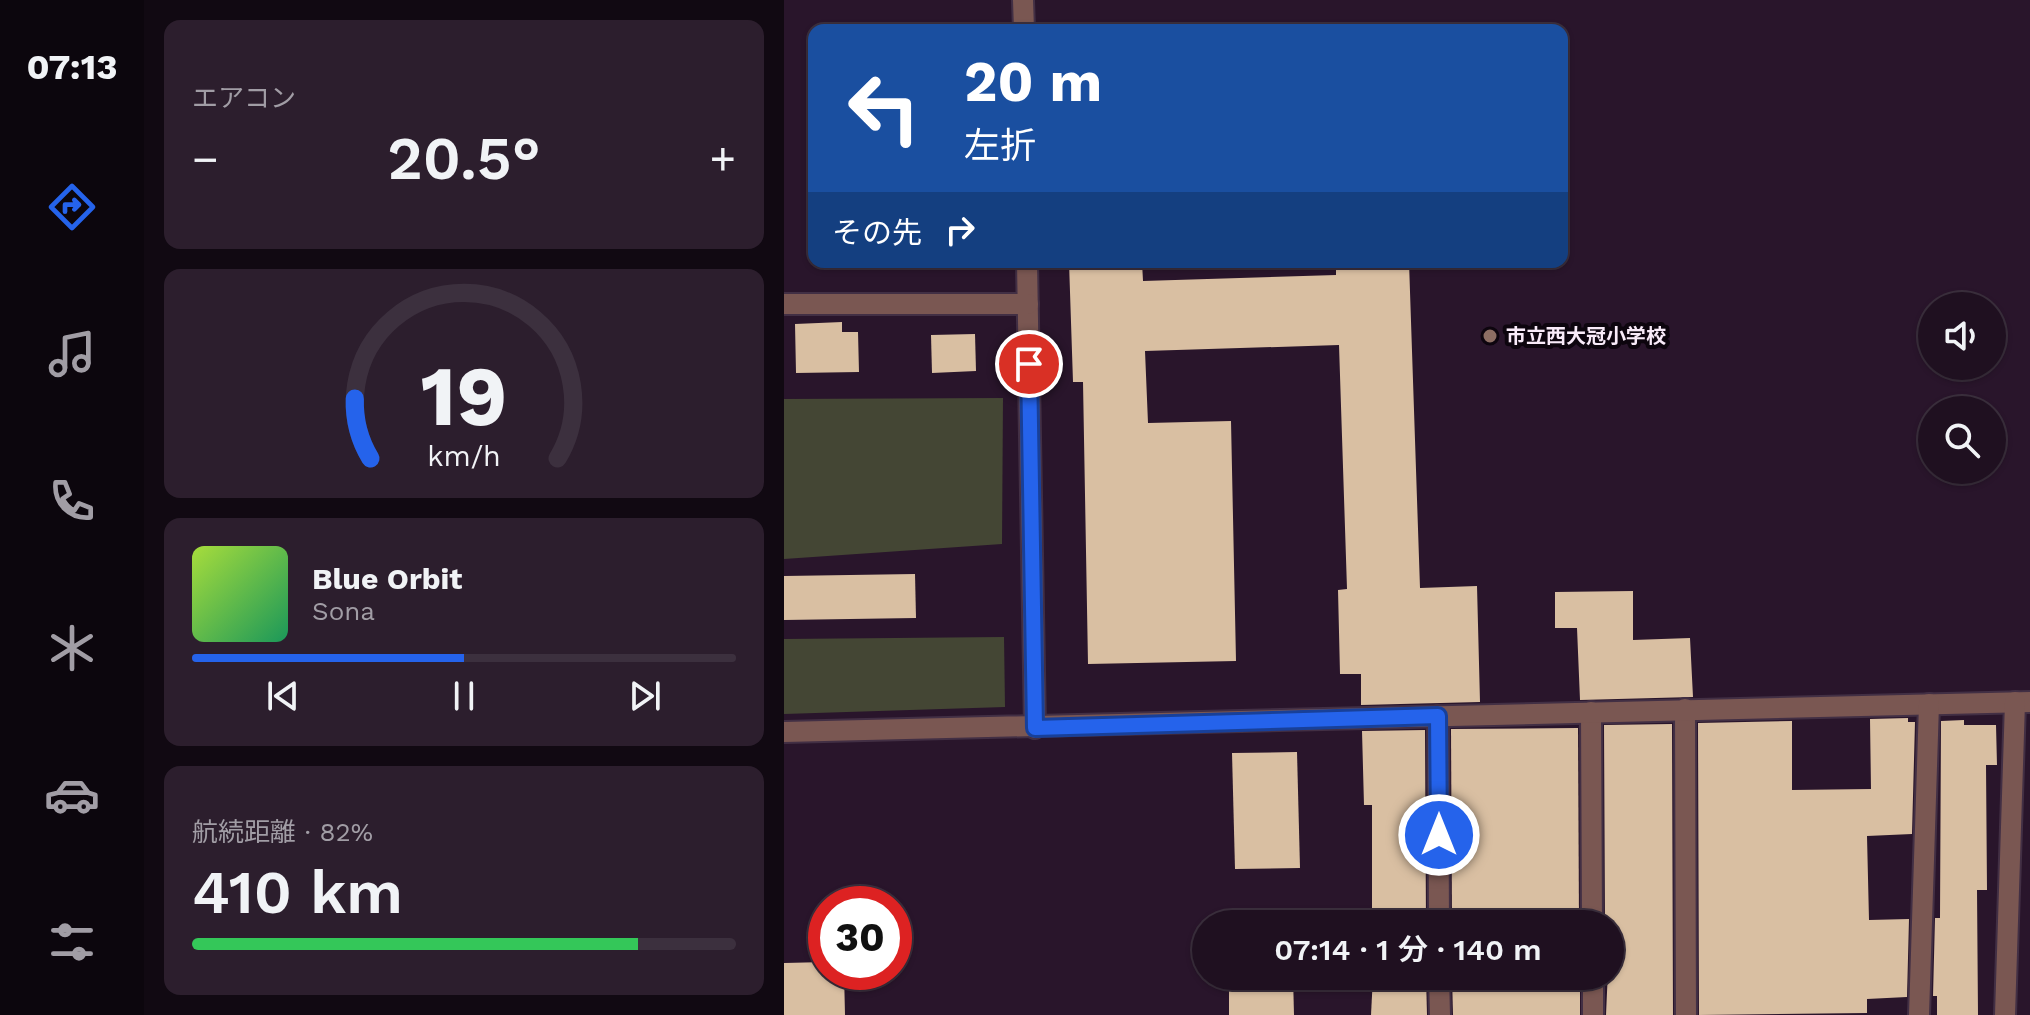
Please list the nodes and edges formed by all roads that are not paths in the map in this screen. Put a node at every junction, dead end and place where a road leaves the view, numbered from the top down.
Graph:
1 (1023, 0) edge
2 (1024, 24) edge
3 (1027, 268) edge
4 (784, 304) edge
5 (1028, 304) junction
6 (2023, 702) edge
7 (1929, 704) junction
8 (1685, 709) junction
9 (1591, 712) junction
10 (1438, 716) junction
11 (1035, 728) junction
12 (784, 732) edge
13 (1439, 910) edge
14 (1592, 910) edge
15 (1439, 990) edge
16 (1593, 990) edge
17 (1440, 1015) edge
18 (1593, 1015) edge
19 (1686, 1015) edge
20 (1919, 1015) edge
21 (2005, 1015) edge

1 - 2 street
3 - 5 street
4 - 5 street
5 - 11 street
6 - 7 street
6 - 21 street
7 - 8 street
7 - 20 street
8 - 9 street
8 - 19 street
9 - 10 street
9 - 14 street
10 - 11 street
10 - 13 street
11 - 12 street
15 - 17 street
16 - 18 street

